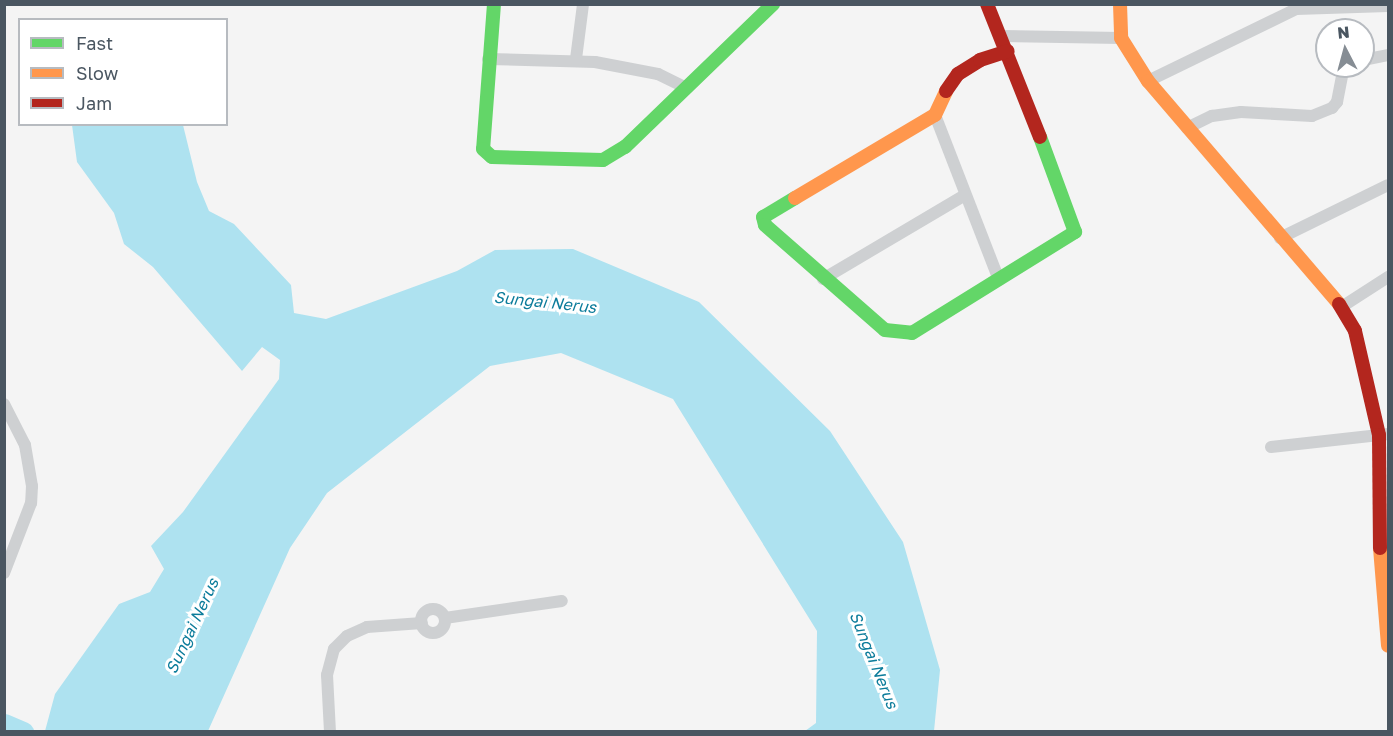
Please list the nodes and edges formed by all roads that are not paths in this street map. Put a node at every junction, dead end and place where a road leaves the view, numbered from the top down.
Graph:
1 (494, 4) edge
2 (583, 4) edge
3 (773, 4) edge
4 (987, 4) edge
5 (1120, 4) edge
6 (1389, 6) edge
7 (1002, 36) junction
8 (1120, 38) junction
9 (1008, 51) junction
10 (488, 59) junction
11 (576, 59) junction
12 (1342, 78) edge
13 (1148, 81) junction
14 (687, 88) junction
15 (935, 115) junction
16 (1187, 128) junction
17 (1389, 185) edge
18 (965, 195) junction
19 (1280, 238) junction
20 (1389, 278) edge
21 (823, 279) junction
22 (999, 280) junction
23 (1343, 306) junction
24 (4, 404) edge
25 (1384, 435) edge
26 (1271, 447) dead end
27 (4, 573) edge
28 (562, 601) dead end
29 (1389, 645) edge
30 (330, 732) edge

1 - 10 street
2 - 11 street
3 - 14 street
4 - 7 street
5 - 8 street
6 - 13 street
7 - 8 street
7 - 9 street
8 - 13 street
9 - 15 street
9 - 22 street
10 - 11 street
10 - 14 street
11 - 14 street
12 - 16 street
13 - 16 street
15 - 18 street
15 - 21 street
16 - 19 street
17 - 19 street
18 - 21 street
18 - 22 street
19 - 23 street
20 - 23 street
21 - 22 street
23 - 25 street
24 - 27 street
25 - 26 street
25 - 29 street
28 - 30 street

